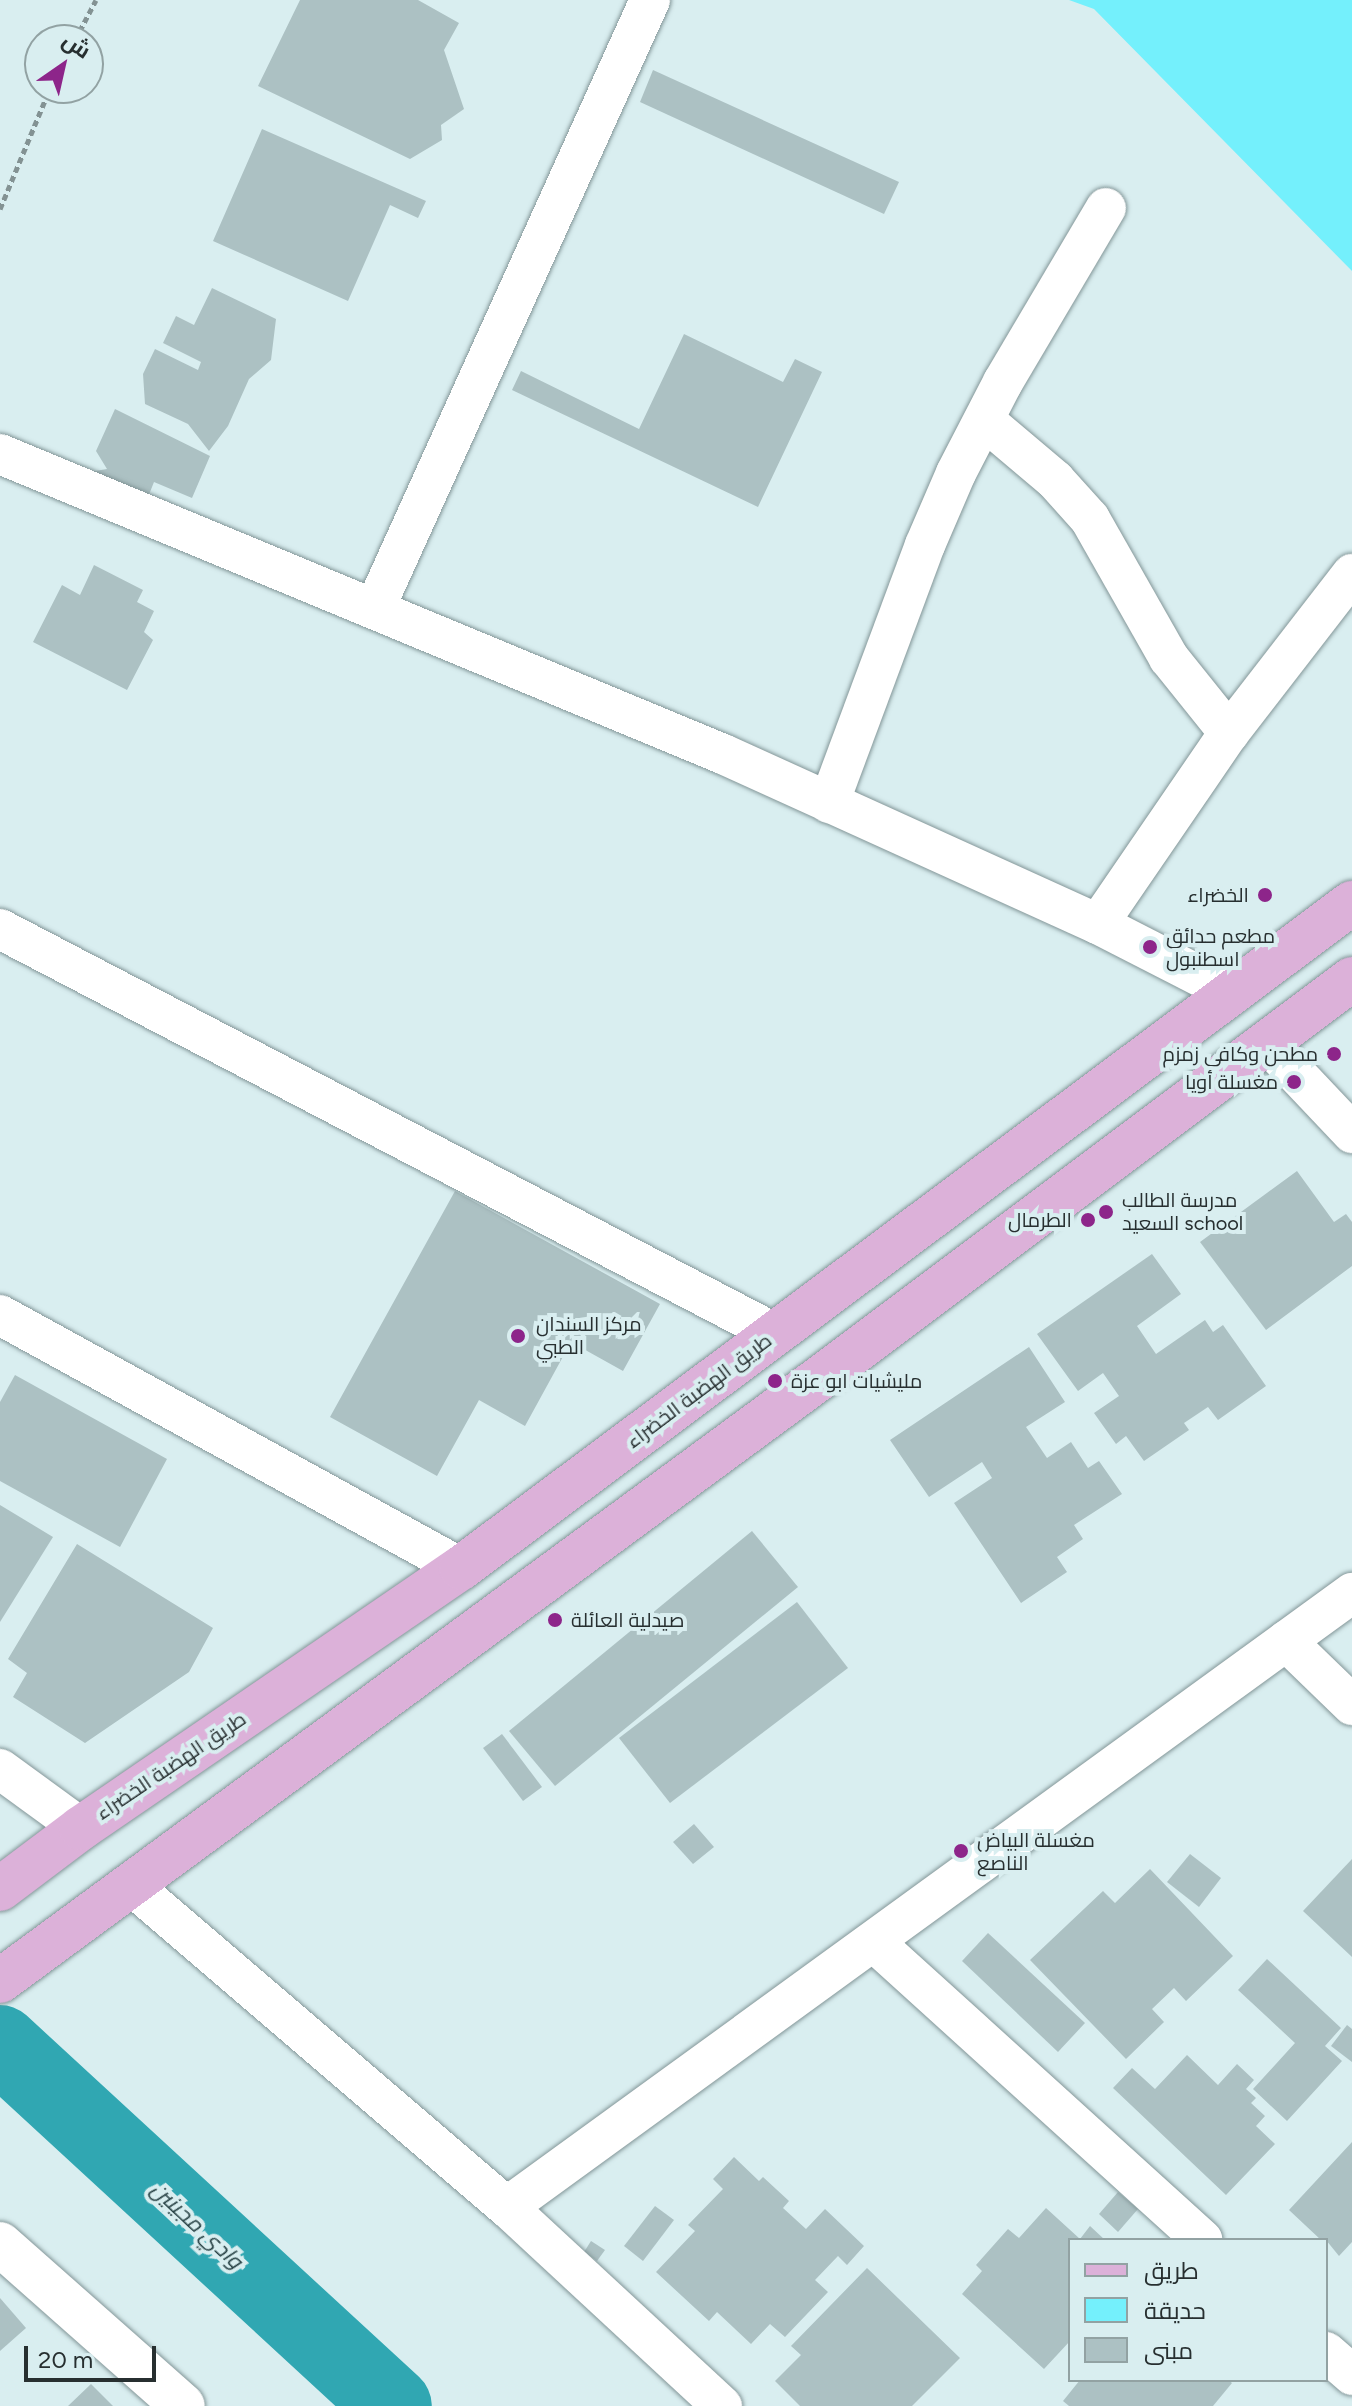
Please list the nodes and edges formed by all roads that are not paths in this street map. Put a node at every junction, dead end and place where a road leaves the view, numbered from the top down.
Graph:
1 (650, 0) edge
2 (1106, 208) dead end
3 (984, 420) junction
4 (0, 454) edge
5 (1352, 574) edge
6 (375, 608) junction
7 (1229, 733) junction
8 (829, 803) junction
9 (1352, 903) edge
10 (1098, 924) junction
11 (0, 929) edge
12 (1352, 979) edge
13 (1233, 993) junction
14 (1267, 1043) junction
15 (1352, 1133) edge
16 (0, 1315) edge
17 (776, 1334) junction
18 (566, 1491) junction
19 (600, 1540) junction
20 (461, 1568) junction
21 (1352, 1593) edge
22 (1286, 1641) junction
23 (1352, 1705) edge
24 (0, 1769) edge
25 (81, 1828) junction
26 (131, 1885) junction
27 (0, 1889) edge
28 (875, 1943) junction
29 (0, 1981) edge
30 (507, 2207) junction
31 (1201, 2238) edge
32 (0, 2244) edge
33 (1328, 2354) edge
34 (1352, 2375) edge
35 (183, 2406) edge
36 (722, 2406) edge

1 - 6 street
2 - 3 street
3 - 7 street
3 - 8 street
4 - 6 street
5 - 7 street
6 - 8 street
7 - 10 street
8 - 10 street
9 - 13 main road, طريق الهضبة الخضراء
10 - 13 street
11 - 17 street
12 - 14 main road
13 - 17 main road, طريق الهضبة الخضراء
14 - 15 street
14 - 19 main road
16 - 20 street
17 - 18 main road, طريق الهضبة الخضراء
18 - 19 main road
18 - 20 main road, طريق الهضبة الخضراء
19 - 26 main road
20 - 25 main road, طريق الهضبة الخضراء
21 - 22 street
22 - 23 street
22 - 28 street
24 - 25 street
25 - 27 main road, طريق الهضبة الخضراء
26 - 29 main road
26 - 30 street
28 - 30 street
28 - 31 street
30 - 36 street
32 - 35 street
33 - 34 street

